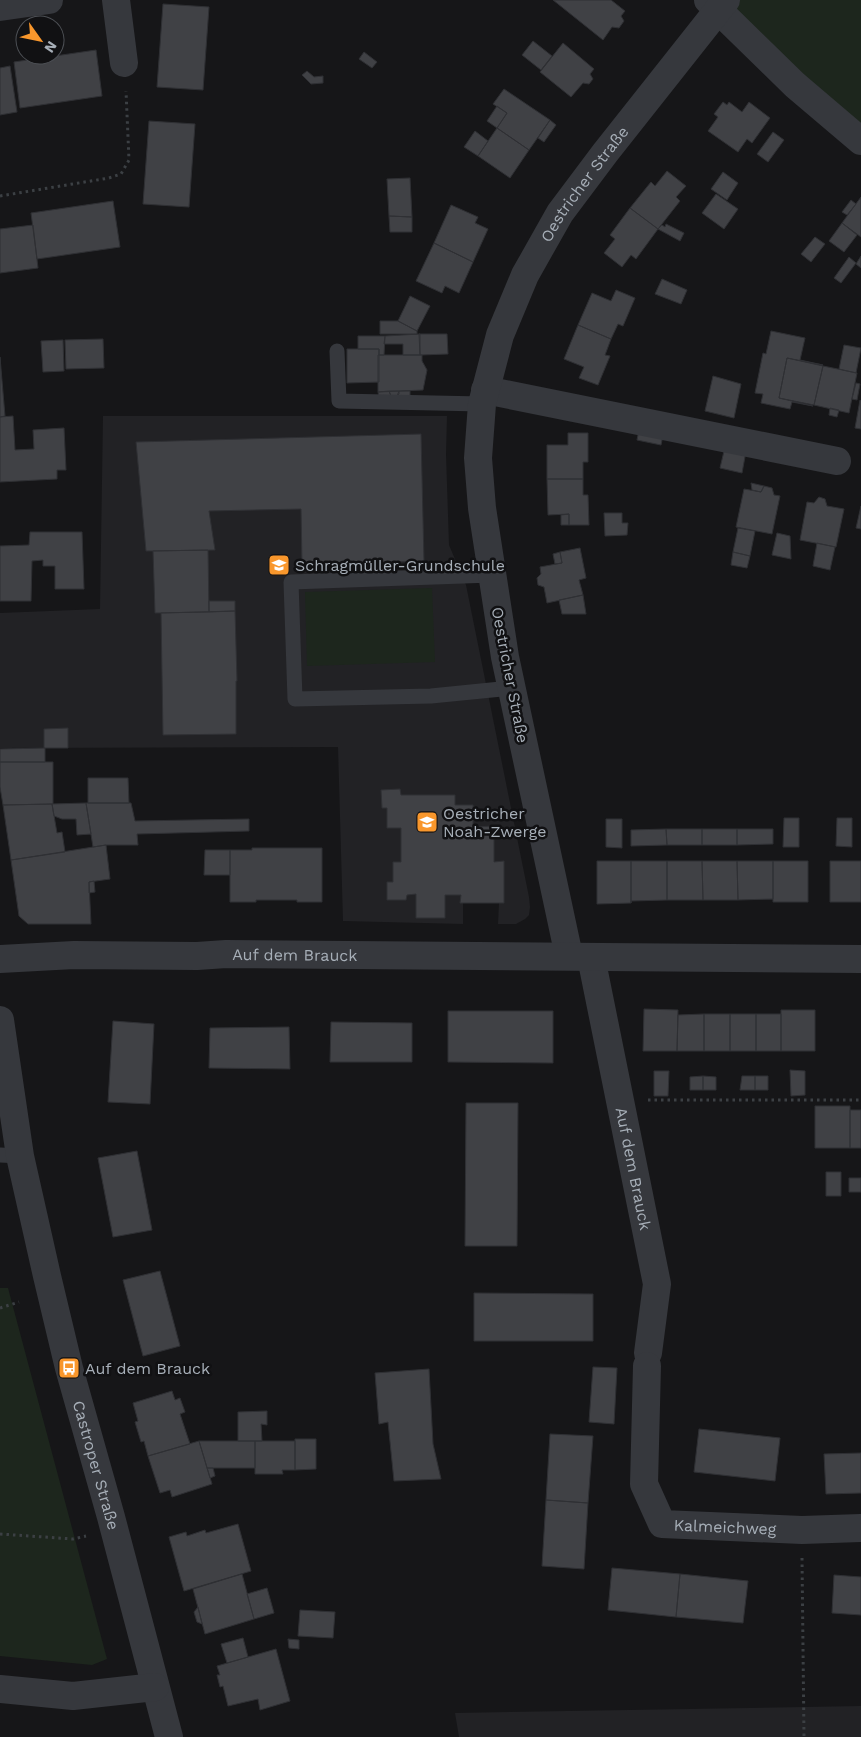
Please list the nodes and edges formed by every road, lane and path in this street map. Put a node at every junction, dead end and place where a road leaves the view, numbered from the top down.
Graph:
1 (49, 0) edge
2 (116, 0) edge
3 (717, 3) edge
4 (0, 7) edge
5 (124, 62) joint
6 (861, 141) edge
7 (0, 196) edge
8 (337, 351) dead end
9 (483, 397) junction
10 (837, 461) dead end
11 (492, 575) junction
12 (511, 688) junction
13 (580, 957) junction
14 (0, 959) edge
15 (861, 959) edge
16 (0, 1020) edge
17 (620, 1100) junction
18 (861, 1100) edge
19 (10, 1155) edge
20 (19, 1302) dead end
21 (1, 1309) edge
22 (648, 1359) joint
23 (114, 1528) junction
24 (861, 1528) edge
25 (802, 1530) junction
26 (0, 1534) edge
27 (155, 1687) junction
28 (0, 1689) edge
29 (169, 1737) edge
30 (804, 1737) edge

1 - 4 street
2 - 5 street
3 - 6 street
3 - 9 street, Oestricher Straße
5 - 7 path
8 - 9 lane
9 - 10 street
9 - 11 street, Oestricher Straße
11 - 12 street, Oestricher Straße
11 - 12 lane
12 - 13 street, Oestricher Straße
13 - 14 street, Auf dem Brauck
13 - 15 street, Auf dem Brauck
13 - 17 street, Auf dem Brauck
16 - 19 street, Castroper Straße
17 - 18 path
17 - 22 street, Auf dem Brauck
19 - 23 street, Castroper Straße
20 - 21 path
22 - 25 street, Kalmeichweg
23 - 26 path
23 - 27 street, Castroper Straße
24 - 25 street, Kalmeichweg
25 - 30 path
27 - 28 street
27 - 29 street, Castroper Straße

